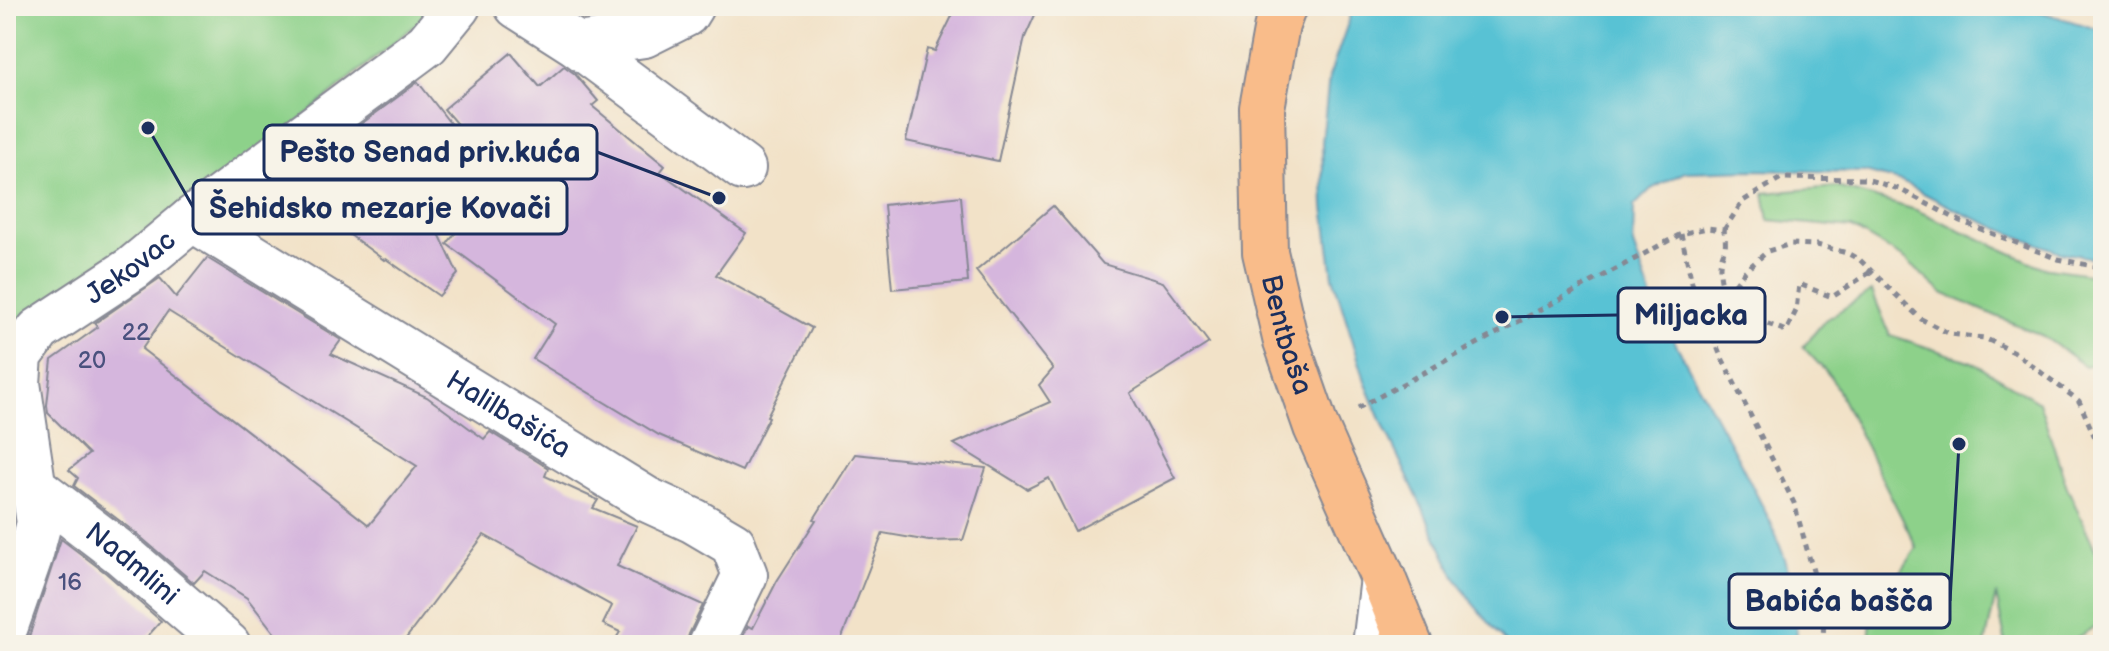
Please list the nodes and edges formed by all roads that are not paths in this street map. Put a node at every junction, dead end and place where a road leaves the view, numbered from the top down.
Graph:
1 (458, 6) edge
2 (517, 6) edge
3 (691, 6) edge
4 (1284, 6) edge
5 (578, 45) junction
6 (743, 168) dead end
7 (192, 219) junction
8 (33, 486) junction
9 (1383, 578) junction
10 (6, 626) edge
11 (228, 645) edge
12 (711, 645) edge
13 (1375, 645) edge
14 (1410, 645) edge

1 - 7 street, Jekovac
2 - 5 street
3 - 5 street
4 - 9 main road, Bentbaša
5 - 6 street
7 - 8 street, Jekovac
7 - 12 street, Halilbašića
8 - 10 street, Jekovac
8 - 11 street, Nadmlini
9 - 13 street
9 - 14 main road, Bentbaša

